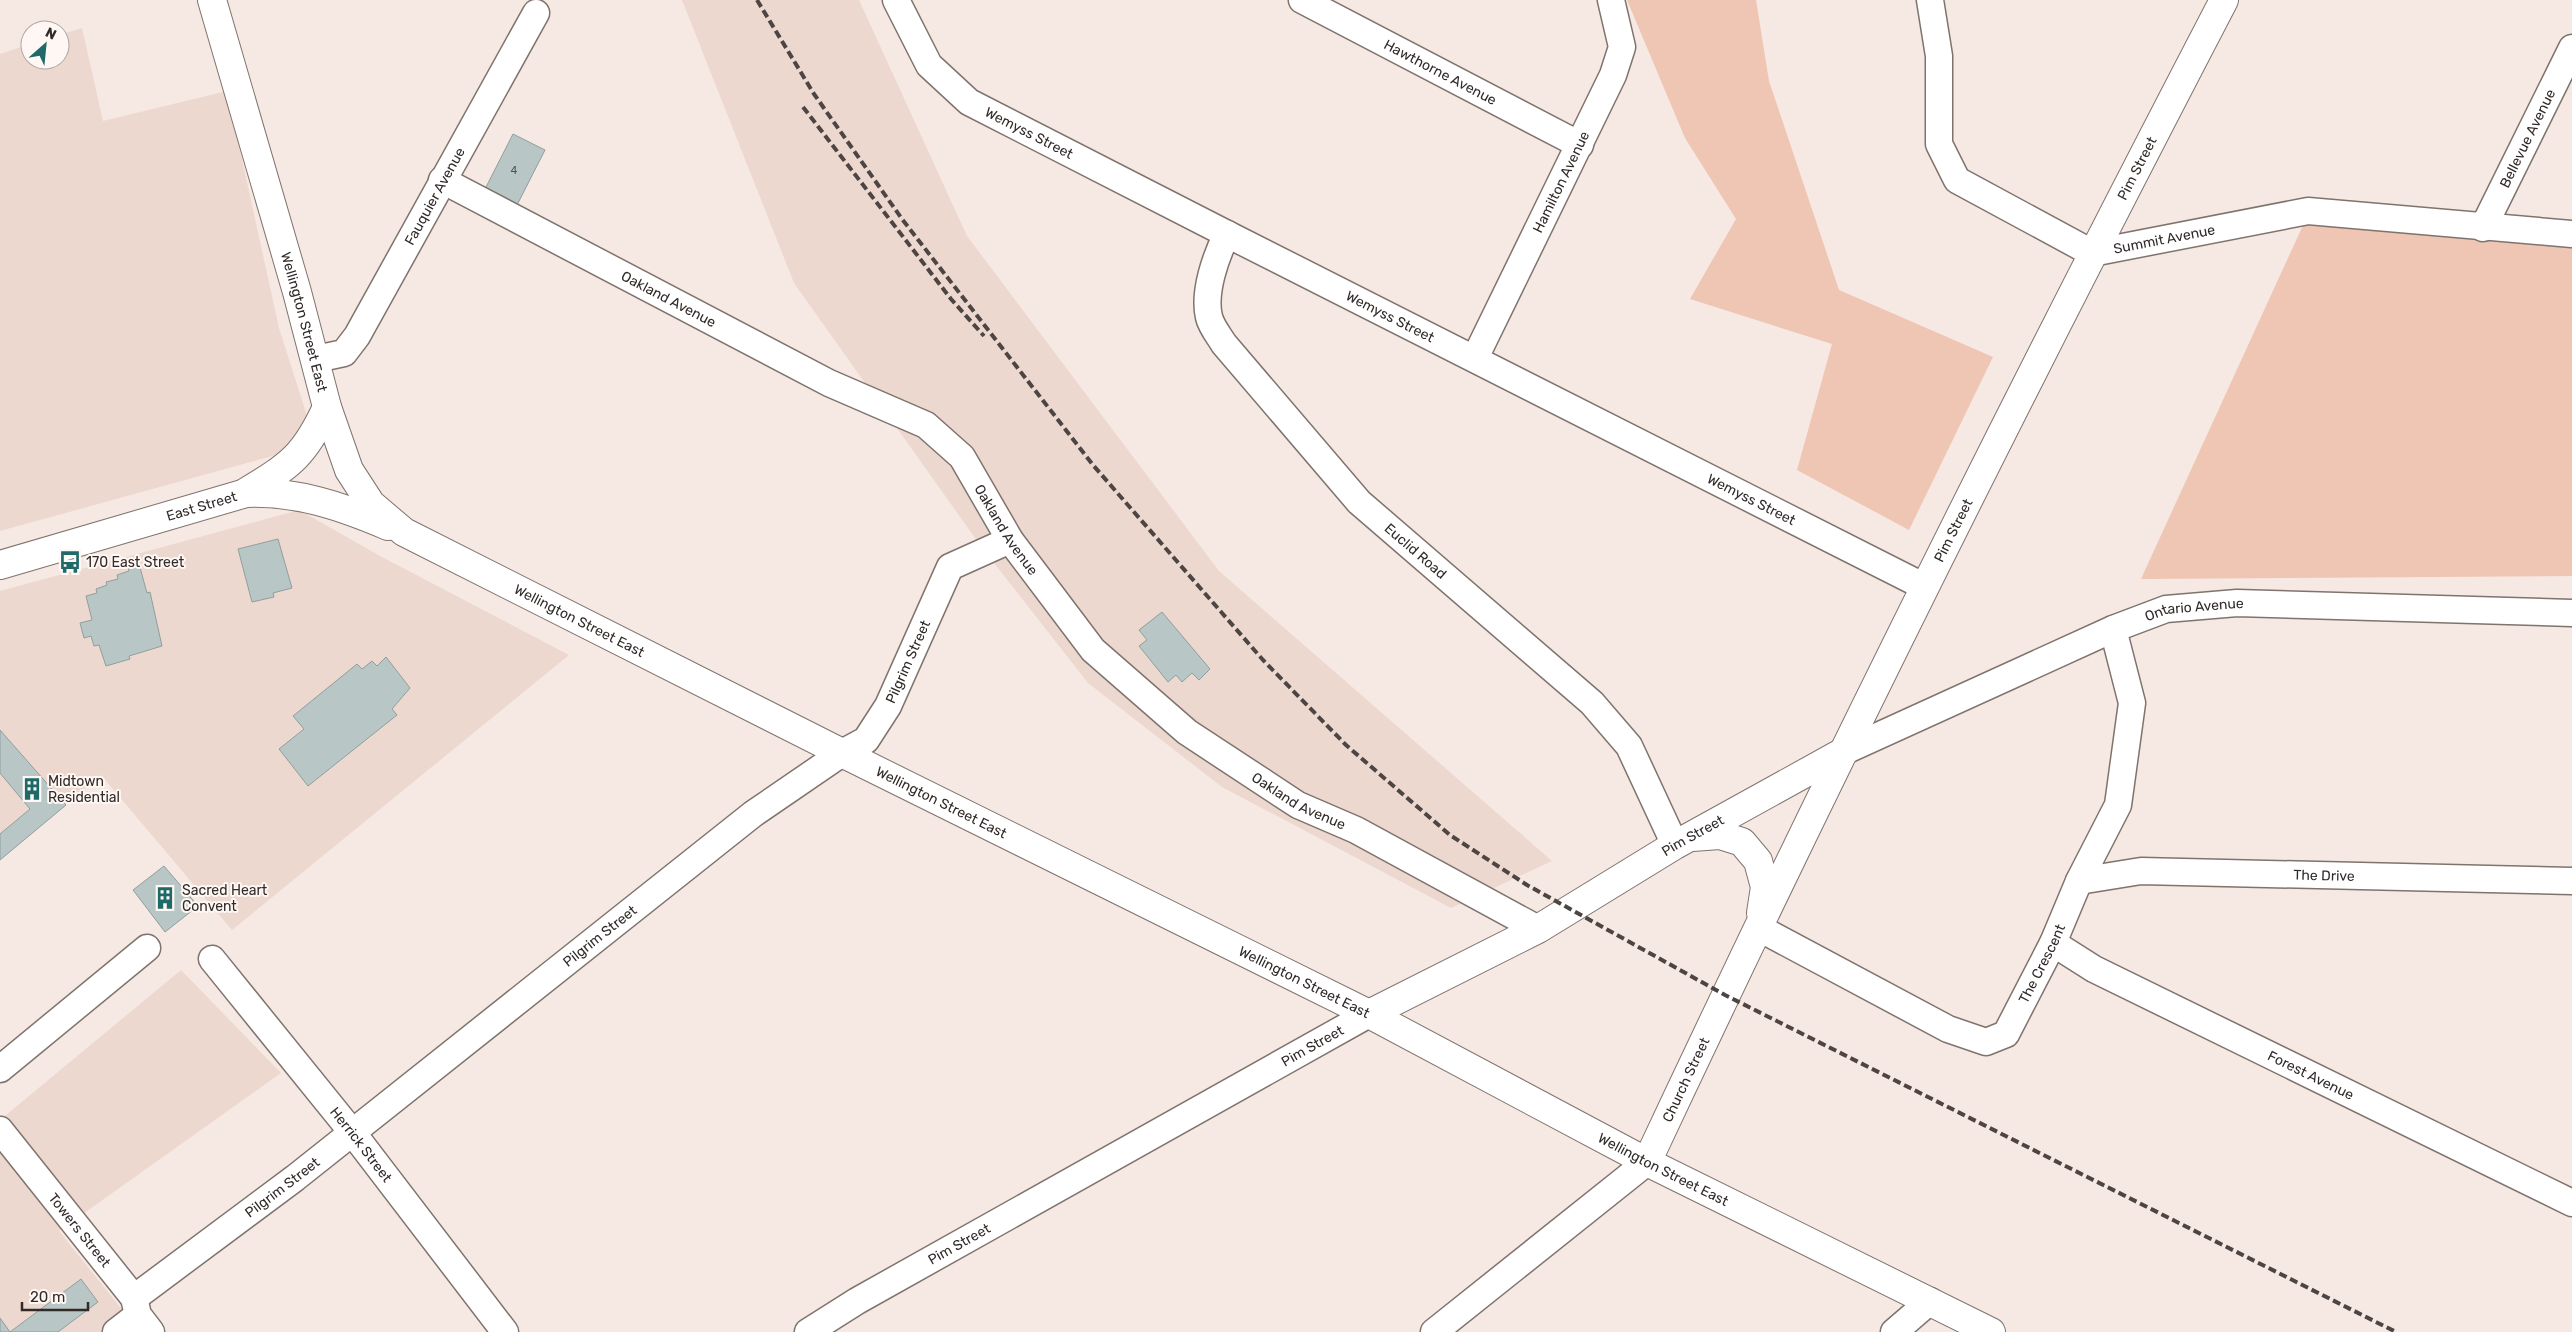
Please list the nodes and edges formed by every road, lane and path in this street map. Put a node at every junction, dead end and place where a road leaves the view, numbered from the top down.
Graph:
1 (212, 0) edge
2 (896, 0) edge
3 (1302, 0) edge
4 (1611, 0) edge
5 (1930, 0) edge
6 (2224, 0) edge
7 (536, 13) dead end
8 (2572, 48) edge
9 (1580, 145) junction
10 (442, 180) junction
11 (2483, 228) junction
12 (1227, 234) junction
13 (2572, 234) edge
14 (2092, 254) junction
15 (1475, 358) junction
16 (316, 359) junction
17 (328, 407) junction
18 (246, 492) junction
19 (404, 532) junction
20 (1010, 540) junction
21 (0, 565) edge
22 (1926, 587) junction
23 (2572, 613) edge
24 (2113, 629) junction
25 (1845, 751) junction
26 (842, 753) junction
27 (1683, 841) junction
28 (2079, 881) junction
29 (2572, 881) edge
30 (1759, 928) junction
31 (1538, 929) junction
32 (2052, 943) junction
33 (147, 948) dead end
34 (212, 959) dead end
35 (1369, 1014) junction
36 (0, 1069) edge
37 (0, 1130) edge
38 (352, 1132) junction
39 (1647, 1162) junction
40 (2572, 1203) edge
41 (1930, 1301) junction
42 (141, 1315) edge
43 (498, 1330) edge
44 (116, 1332) edge
45 (808, 1332) edge
46 (1434, 1332) edge
47 (1894, 1332) edge
48 (1991, 1332) edge

1 - 16 main road, Wellington Street East
2 - 12 street, Wemyss Street
3 - 9 street, Hawthorne Avenue
4 - 9 street, Hamilton Avenue
5 - 14 street
6 - 14 main road, Pim Street
7 - 10 street, Fauquier Avenue
8 - 11 street, Bellevue Avenue
9 - 15 street, Hamilton Avenue
10 - 16 street, Fauquier Avenue
10 - 20 street, Oakland Avenue
11 - 13 street, Summit Avenue
11 - 14 street, Summit Avenue
12 - 15 street, Wemyss Street
12 - 27 street, Euclid Road
14 - 22 main road, Pim Street
15 - 22 street, Wemyss Street
16 - 17 main road, Wellington Street East
17 - 18 main road
17 - 19 main road, Wellington Street East
18 - 19 main road, East Street
18 - 21 main road, East Street
19 - 26 main road, Wellington Street East
20 - 26 street, Pilgrim Street
20 - 31 street, Oakland Avenue
22 - 25 main road, Pim Street
23 - 24 street, Ontario Avenue
24 - 25 street, Ontario Avenue
24 - 28 street, The Crescent
25 - 27 main road, Pim Street
25 - 30 main road, Church Street
26 - 35 main road, Wellington Street East
26 - 38 street, Pilgrim Street
27 - 30 main road
27 - 31 main road, Pim Street
28 - 29 street, The Drive
28 - 32 street, The Crescent
30 - 32 street, The Crescent
30 - 39 main road, Church Street
31 - 35 main road, Pim Street
32 - 40 street, Forest Avenue
33 - 36 street
34 - 38 street, Herrick Street
35 - 39 main road, Wellington Street East
35 - 45 street, Pim Street
37 - 42 street, Towers Street
38 - 42 street, Pilgrim Street
38 - 43 street, Herrick Street
39 - 41 main road, Wellington Street East
39 - 46 street, Church Street
41 - 47 street
41 - 48 main road, Wellington Street East
42 - 44 street, Pilgrim Street

